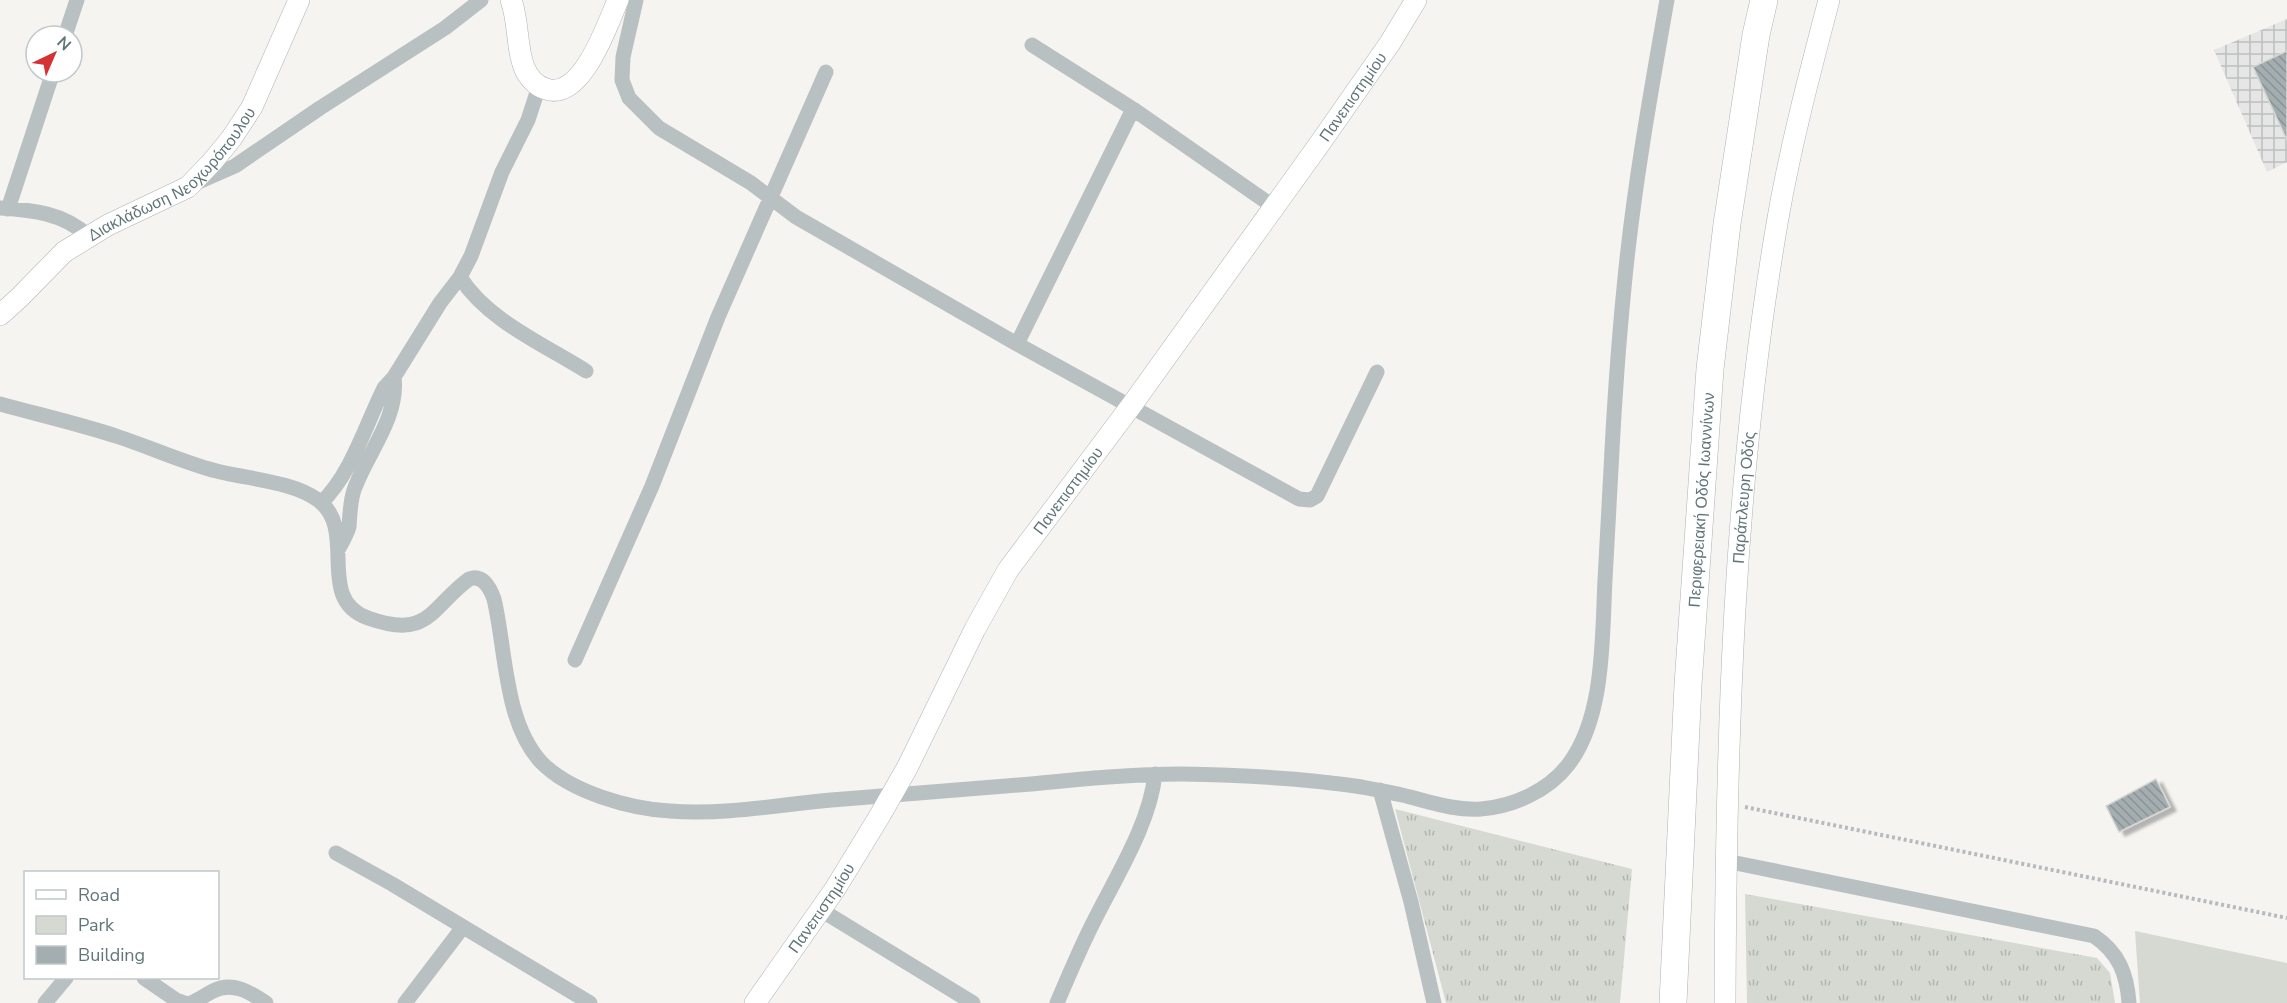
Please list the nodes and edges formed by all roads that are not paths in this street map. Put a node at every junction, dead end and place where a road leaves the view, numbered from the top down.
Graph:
1 (77, 0) edge
2 (299, 0) edge
3 (481, 0) edge
4 (511, 0) edge
5 (618, 0) edge
6 (636, 0) edge
7 (1416, 0) edge
8 (1667, 0) edge
9 (1764, 0) edge
10 (1829, 0) edge
11 (69, 24) edge
12 (1032, 45) dead end
13 (826, 72) dead end
14 (49, 84) edge
15 (539, 86) junction
16 (1133, 110) junction
17 (188, 187) junction
18 (770, 199) junction
19 (1274, 207) junction
20 (4, 208) edge
21 (88, 236) junction
22 (460, 277) junction
23 (1, 313) edge
24 (1017, 344) junction
25 (586, 371) dead end
26 (1377, 372) dead end
27 (394, 377) junction
28 (0, 404) edge
29 (1131, 406) junction
30 (321, 503) junction
31 (339, 548) junction
32 (575, 660) dead end
33 (1155, 774) junction
34 (1380, 790) junction
35 (892, 795) junction
36 (336, 853) dead end
37 (1726, 861) junction
38 (821, 909) junction
39 (463, 927) junction
40 (65, 979) edge
41 (145, 979) edge
42 (219, 988) junction
43 (45, 1003) edge
44 (185, 1003) edge
45 (191, 1003) edge
46 (212, 1003) edge
47 (266, 1003) edge
48 (405, 1003) edge
49 (590, 1003) edge
50 (756, 1003) edge
51 (973, 1003) edge
52 (1057, 1003) edge
53 (1434, 1003) edge
54 (1673, 1003) edge
55 (1725, 1003) edge
56 (2129, 1003) edge

1 - 11 street
2 - 17 street, Διακλάδωση Νεοχωρόπουλου
3 - 17 street
4 - 15 street
5 - 15 street
6 - 18 street
7 - 19 street, Πανεπιστημίου
8 - 34 street
9 - 54 highway, Περιφερειακή Οδός Ιωαννίνων
10 - 37 street, Παράπλευρη Οδός
12 - 16 street
13 - 18 street
14 - 20 street
15 - 22 street
16 - 19 street
16 - 24 street
17 - 21 street, Διακλάδωση Νεοχωρόπουλου
18 - 24 street
18 - 32 street
19 - 29 street, Πανεπιστημίου
20 - 21 street
21 - 23 street, Διακλάδωση Νεοχωρόπουλου
22 - 25 street
22 - 27 street
24 - 29 street
26 - 29 street
27 - 30 street
27 - 31 street
28 - 30 street
29 - 35 street, Πανεπιστημίου
30 - 31 street
31 - 35 street
33 - 34 street
33 - 35 street
33 - 52 street
34 - 53 street
35 - 38 street, Πανεπιστημίου
36 - 39 street
37 - 55 street, Παράπλευρη Οδός
37 - 56 street
38 - 50 street, Πανεπιστημίου
38 - 51 street
39 - 48 street
39 - 49 street
40 - 43 street
41 - 44 street
42 - 45 street
42 - 46 street
42 - 47 street

